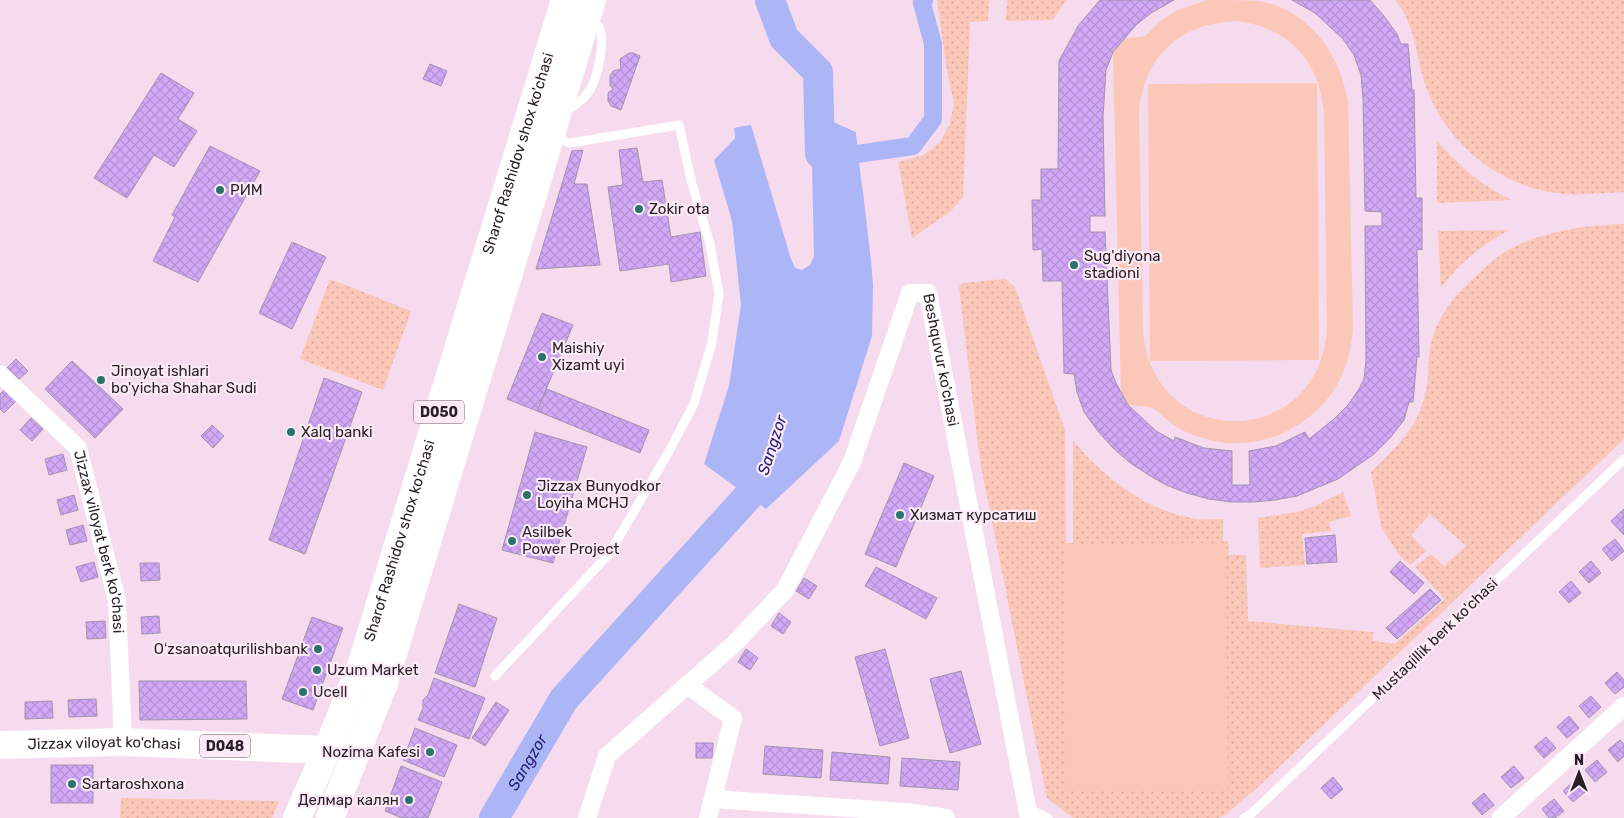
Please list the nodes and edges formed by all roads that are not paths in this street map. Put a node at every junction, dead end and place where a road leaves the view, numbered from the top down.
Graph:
1 (581, 5) edge
2 (553, 126) junction
3 (495, 274) junction
4 (0, 374) edge
5 (1624, 459) edge
6 (388, 577) junction
7 (415, 584) junction
8 (495, 676) dead end
9 (687, 685) junction
10 (1624, 706) edge
11 (123, 742) junction
12 (0, 745) edge
13 (327, 750) junction
14 (713, 799) junction
15 (1028, 813) edge
16 (297, 818) edge
17 (330, 818) edge
18 (588, 818) edge
19 (708, 818) edge
20 (946, 818) edge
21 (1048, 818) edge
22 (1244, 818) edge
23 (1501, 818) edge

1 - 2 main road, Sharof Rashidov shox ko'chasi / D050
1 - 3 main road, Sharof Rashidov shox ko'chasi / D050
2 - 3 main road, Sharof Rashidov shox ko'chasi / D050
2 - 8 lane
3 - 6 main road, Sharof Rashidov shox ko'chasi / D050
3 - 7 main road, Sharof Rashidov shox ko'chasi / D050
4 - 11 street, Jizzax viloyat berk ko'chasi
5 - 22 lane, Mustaqillik berk ko'chasi
6 - 7 main road
6 - 13 main road, Sharof Rashidov shox ko'chasi / D050
7 - 17 main road, Sharof Rashidov shox ko'chasi / D050
9 - 14 street
9 - 15 street, Beshquvur ko'chasi
9 - 18 street, Beshquvur ko'chasi
10 - 23 street
11 - 12 main road, Jizzax viloyat ko'chasi / D048
11 - 13 main road, Jizzax viloyat ko'chasi / D048
13 - 16 main road, Sharof Rashidov shox ko'chasi / D050
14 - 19 street
14 - 20 street
15 - 21 lane

